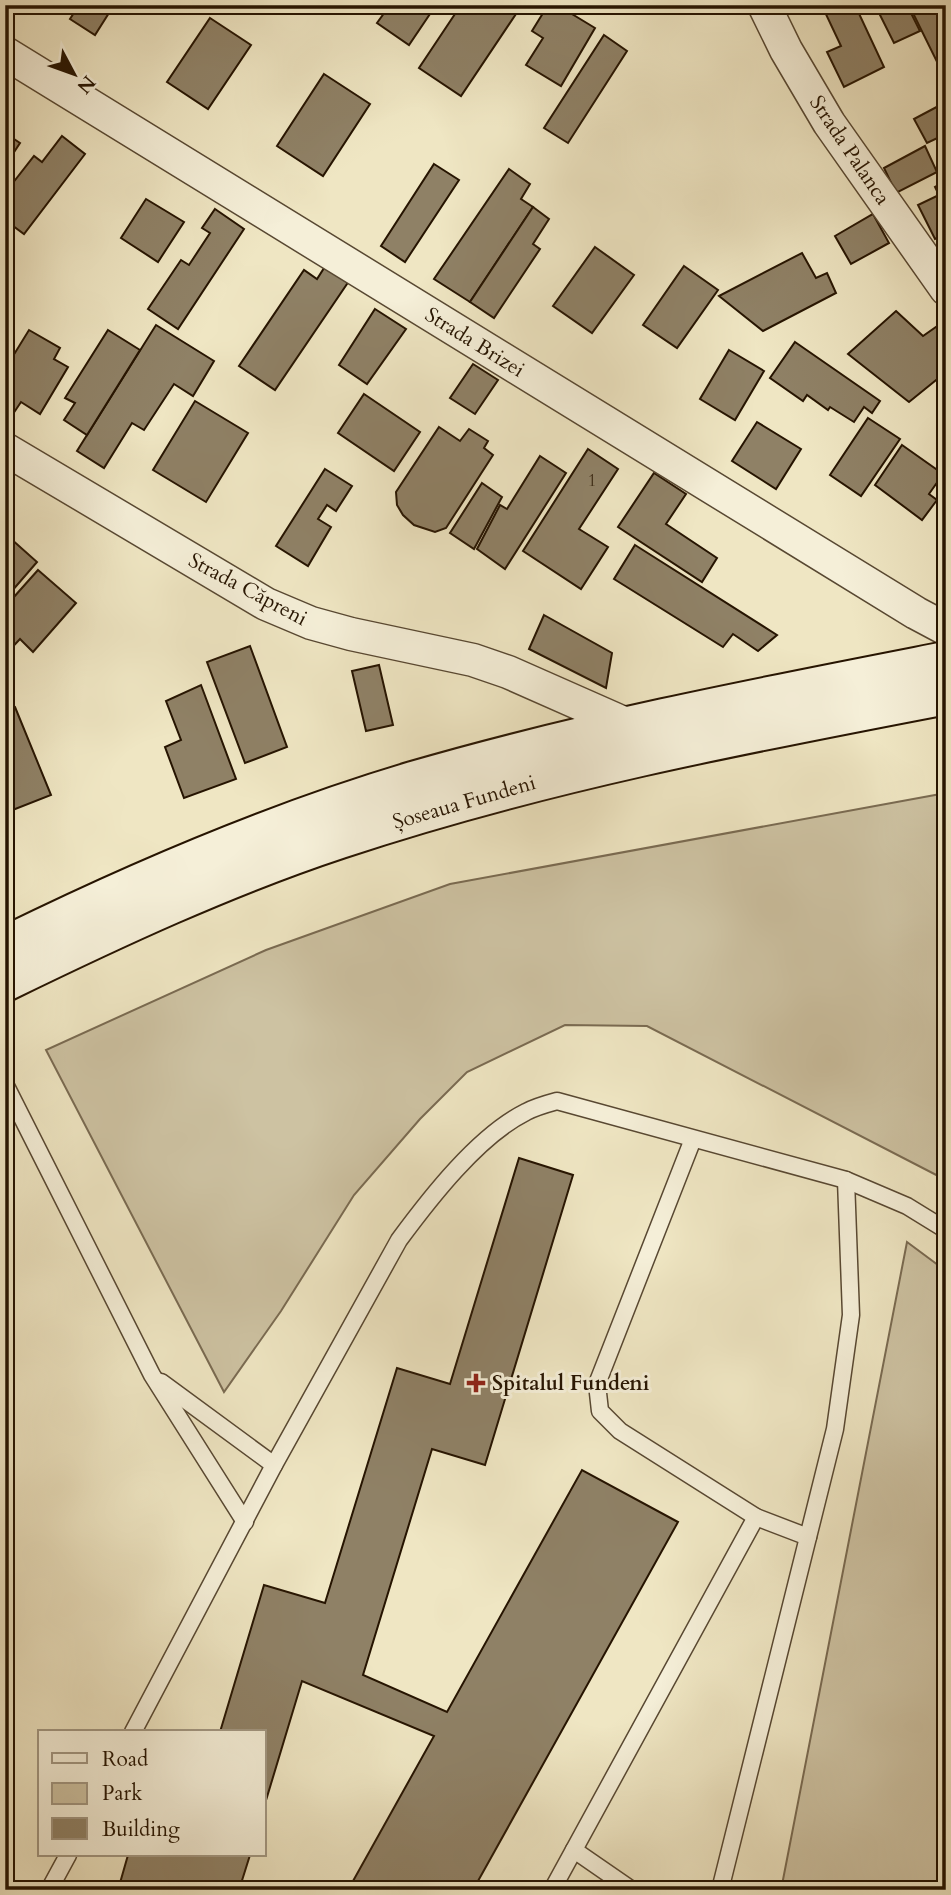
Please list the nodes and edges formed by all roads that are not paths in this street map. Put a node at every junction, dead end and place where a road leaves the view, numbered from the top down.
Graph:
1 (764, 5) edge
2 (5, 53) edge
3 (946, 289) edge
4 (5, 449) edge
5 (946, 629) edge
6 (946, 661) edge
7 (946, 695) edge
8 (628, 725) junction
9 (5, 946) edge
10 (5, 982) edge
11 (5, 1084) edge
12 (693, 1139) junction
13 (846, 1180) junction
14 (946, 1230) edge
15 (152, 1375) junction
16 (275, 1465) junction
17 (755, 1517) junction
18 (245, 1522) junction
19 (808, 1537) junction
20 (134, 1730) edge
21 (574, 1850) junction
22 (67, 1856) edge
23 (49, 1890) edge
24 (552, 1890) edge
25 (632, 1890) edge
26 (720, 1890) edge

1 - 3 street, Strada Palanca
2 - 5 street, Strada Brizei
4 - 8 street, Strada Căpreni
6 - 8 main road, Șoseaua Fundeni
7 - 10 main road, Șoseaua Fundeni
8 - 9 main road, Șoseaua Fundeni
11 - 15 lane
12 - 13 lane
12 - 16 lane
12 - 17 lane
13 - 14 lane
13 - 19 lane
15 - 16 lane
15 - 18 lane
16 - 18 lane
17 - 19 lane
17 - 21 lane
18 - 20 lane
19 - 26 lane
21 - 24 lane
21 - 25 lane
22 - 23 lane

